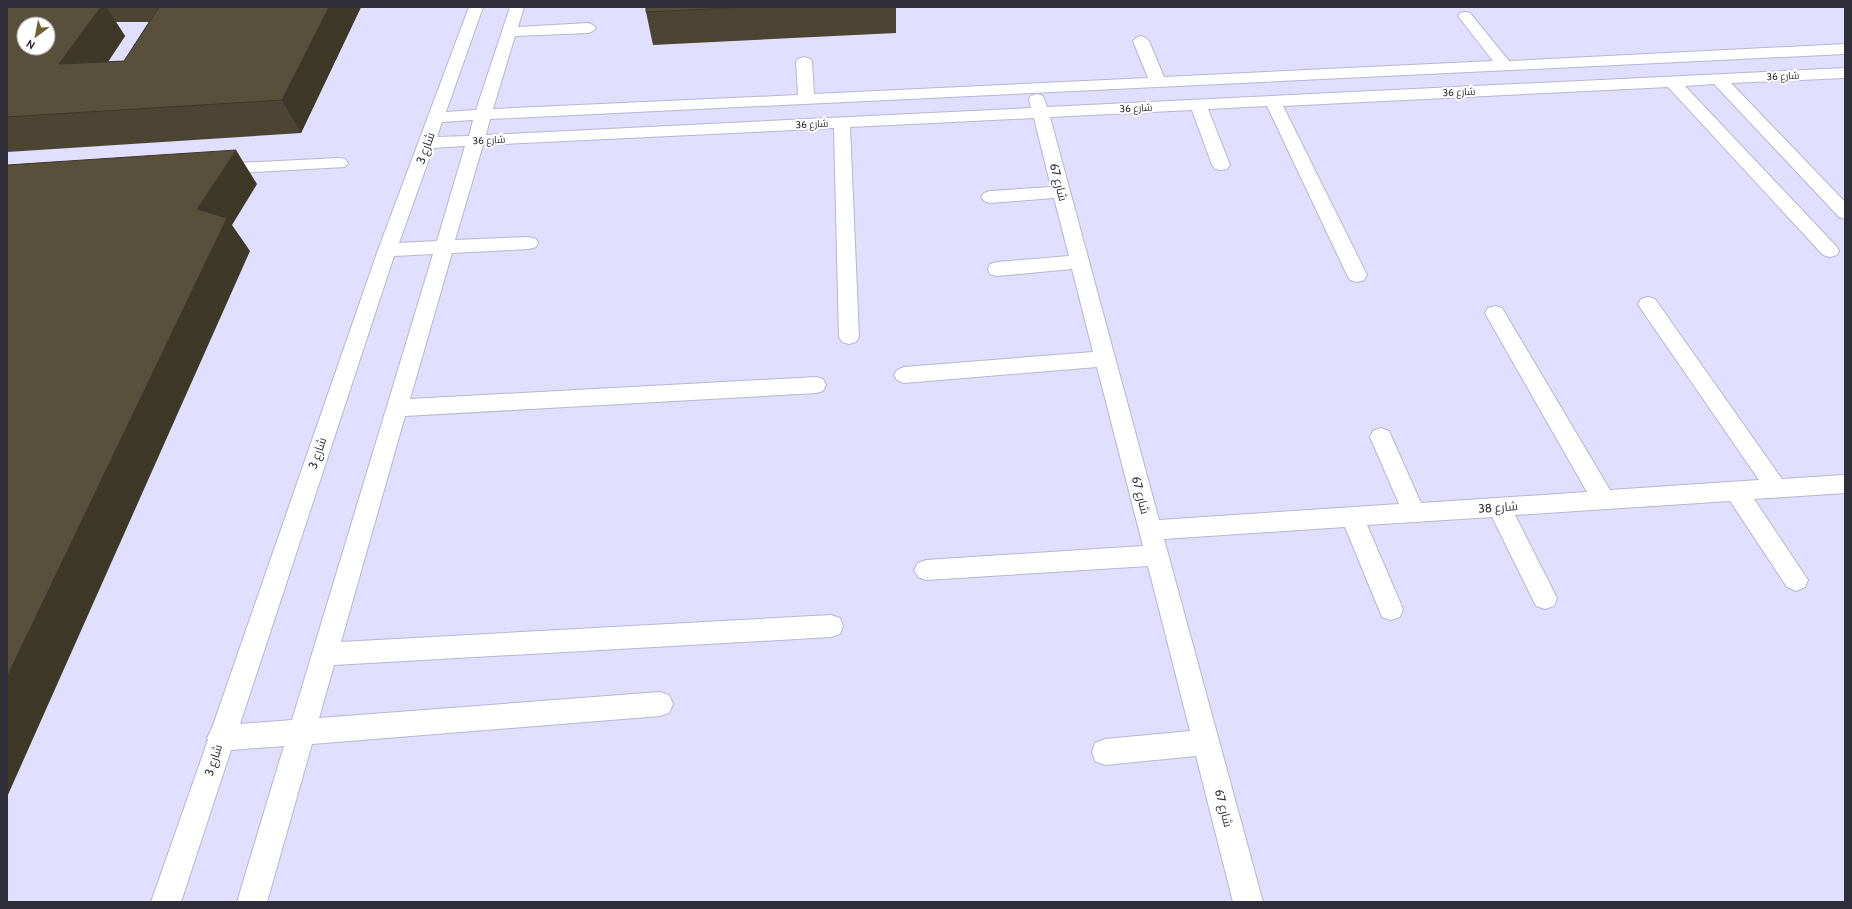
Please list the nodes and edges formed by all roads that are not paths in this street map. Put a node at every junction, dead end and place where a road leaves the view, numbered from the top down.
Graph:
1 (476, 7) edge
2 (517, 7) edge
3 (1465, 16) dead end
4 (588, 28) dead end
5 (509, 32) junction
6 (1141, 41) dead end
7 (1845, 49) edge
8 (804, 62) dead end
9 (1504, 65) junction
10 (1845, 73) edge
11 (1718, 79) junction
12 (1672, 81) junction
13 (1158, 82) junction
14 (1034, 88) junction
15 (806, 100) junction
16 (1273, 101) junction
17 (1198, 105) junction
18 (1040, 113) junction
19 (483, 115) junction
20 (436, 117) junction
21 (842, 122) junction
22 (476, 140) junction
23 (427, 143) junction
24 (339, 163) dead end
25 (1221, 165) dead end
26 (205, 170) edge
27 (1062, 192) junction
28 (990, 197) dead end
29 (1845, 213) edge
30 (529, 243) dead end
31 (444, 247) junction
32 (386, 250) junction
33 (1830, 251) dead end
34 (1080, 262) junction
35 (997, 270) dead end
36 (1357, 275) dead end
37 (1648, 304) dead end
38 (1495, 313) dead end
39 (849, 337) dead end
40 (1105, 359) junction
41 (904, 374) dead end
42 (816, 385) dead end
43 (397, 408) junction
44 (1381, 437) dead end
45 (1845, 484) edge
46 (1777, 489) junction
47 (1736, 491) junction
48 (1604, 500) junction
49 (1499, 507) junction
50 (1414, 513) junction
51 (1352, 517) junction
52 (1150, 530) junction
53 (1157, 555) junction
54 (926, 570) dead end
55 (1796, 580) dead end
56 (1545, 598) dead end
57 (1391, 609) dead end
58 (832, 626) dead end
59 (325, 654) junction
60 (660, 704) dead end
61 (302, 732) junction
62 (220, 738) junction
63 (1206, 742) junction
64 (1105, 752) dead end
65 (166, 902) edge
66 (252, 902) edge
67 (1248, 902) edge

1 - 20 street, شارع 3
2 - 5 street
3 - 9 street
4 - 5 street
5 - 19 street
6 - 13 street
7 - 9 street
8 - 15 street
9 - 13 street
10 - 11 street, شارع 36
11 - 12 street, شارع 36
11 - 29 street
12 - 16 street, شارع 36
12 - 33 street
13 - 14 street
14 - 15 street
14 - 18 street, شارع 67
15 - 19 street
16 - 17 street, شارع 36
16 - 36 street
17 - 18 street, شارع 36
17 - 25 street
18 - 21 street, شارع 36
18 - 27 street, شارع 67
19 - 20 street
19 - 22 street
20 - 23 street, شارع 3
21 - 22 street, شارع 36
21 - 39 street
22 - 23 street, شارع 36
22 - 31 street
23 - 32 street, شارع 3
24 - 26 street
27 - 28 street
27 - 34 street, شارع 67
30 - 31 street
31 - 32 street
31 - 43 street
32 - 62 street, شارع 3
34 - 35 street
34 - 40 street, شارع 67
37 - 46 street
38 - 48 street
40 - 41 street
40 - 52 street, شارع 67
42 - 43 street
43 - 59 street
44 - 50 street
45 - 46 street, شارع 38
46 - 47 street, شارع 38
47 - 48 street, شارع 38
47 - 55 street
48 - 49 street, شارع 38
49 - 50 street, شارع 38
49 - 56 street
50 - 51 street, شارع 38
51 - 52 street, شارع 38
51 - 57 street
52 - 53 street, شارع 67
53 - 54 street
53 - 63 street, شارع 67
58 - 59 street
59 - 61 street
60 - 61 street
61 - 62 street
61 - 66 street
62 - 65 street, شارع 3
63 - 64 street
63 - 67 street, شارع 67

